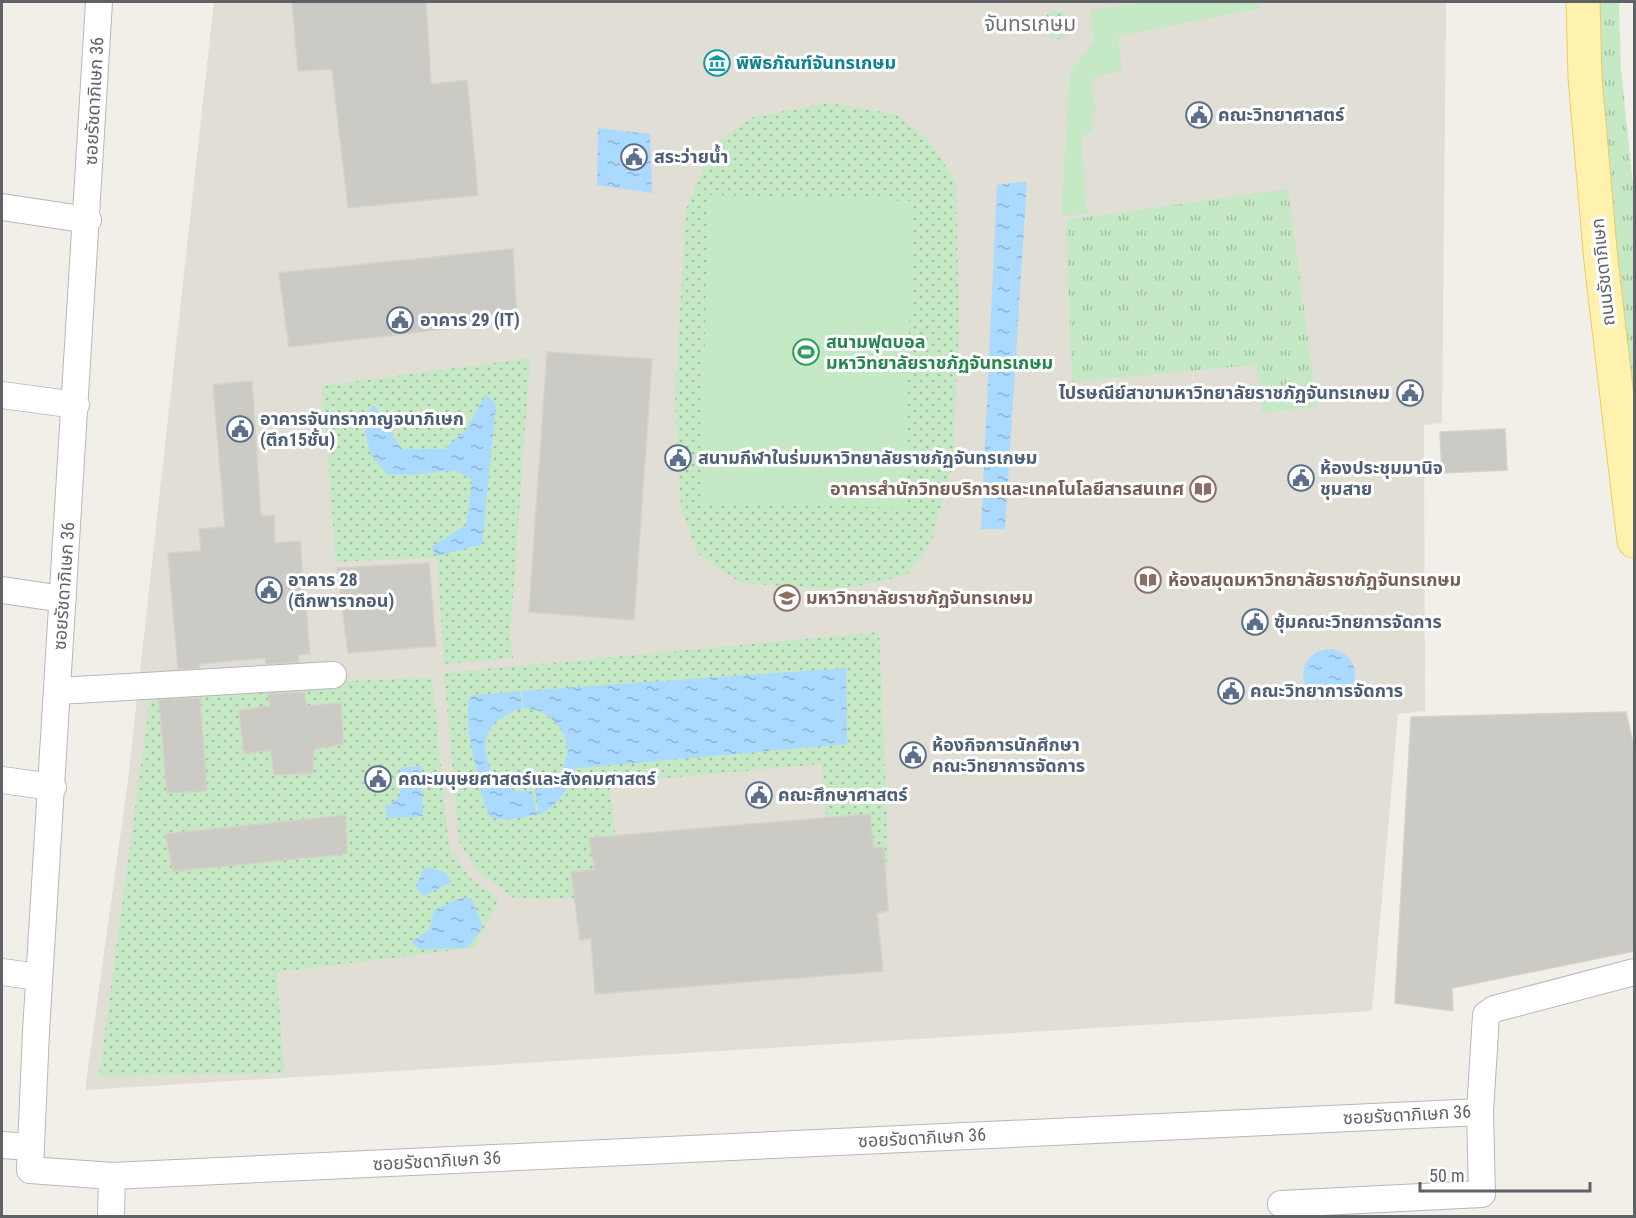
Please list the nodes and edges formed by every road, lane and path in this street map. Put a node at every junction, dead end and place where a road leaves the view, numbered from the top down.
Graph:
1 (99, 2) edge
2 (1582, 2) edge
3 (2, 207) edge
4 (88, 220) junction
5 (2, 395) edge
6 (76, 405) junction
7 (1635, 541) edge
8 (2, 590) edge
9 (63, 599) junction
10 (333, 675) dead end
11 (58, 691) junction
12 (2, 780) edge
13 (53, 787) junction
14 (2, 972) edge
15 (1635, 972) edge
16 (39, 977) junction
17 (1480, 1112) junction
18 (2, 1145) edge
19 (30, 1158) junction
20 (112, 1176) junction
21 (1281, 1204) dead end
22 (1354, 1209) edge
23 (111, 1216) edge

1 - 4 street, ซอยรัชดาภิเษก 36
2 - 7 main road, ถนนรัชดาภิเษก
3 - 4 street
4 - 6 street, ซอยรัชดาภิเษก 36
5 - 6 street
6 - 9 street, ซอยรัชดาภิเษก 36
8 - 9 street
9 - 11 street, ซอยรัชดาภิเษก 36
10 - 11 street
11 - 13 street, ซอยรัชดาภิเษก 36
12 - 13 street
13 - 16 street, ซอยรัชดาภิเษก 36
14 - 16 street
15 - 17 street, ซอยรัชดาภิเษก 36
16 - 19 street, ซอยรัชดาภิเษก 36
17 - 20 street, ซอยรัชดาภิเษก 36
17 - 22 street
18 - 19 street, ซอยรัชดาภิเษก 36
19 - 20 street, ซอยรัชดาภิเษก 36
20 - 23 street
21 - 22 street

